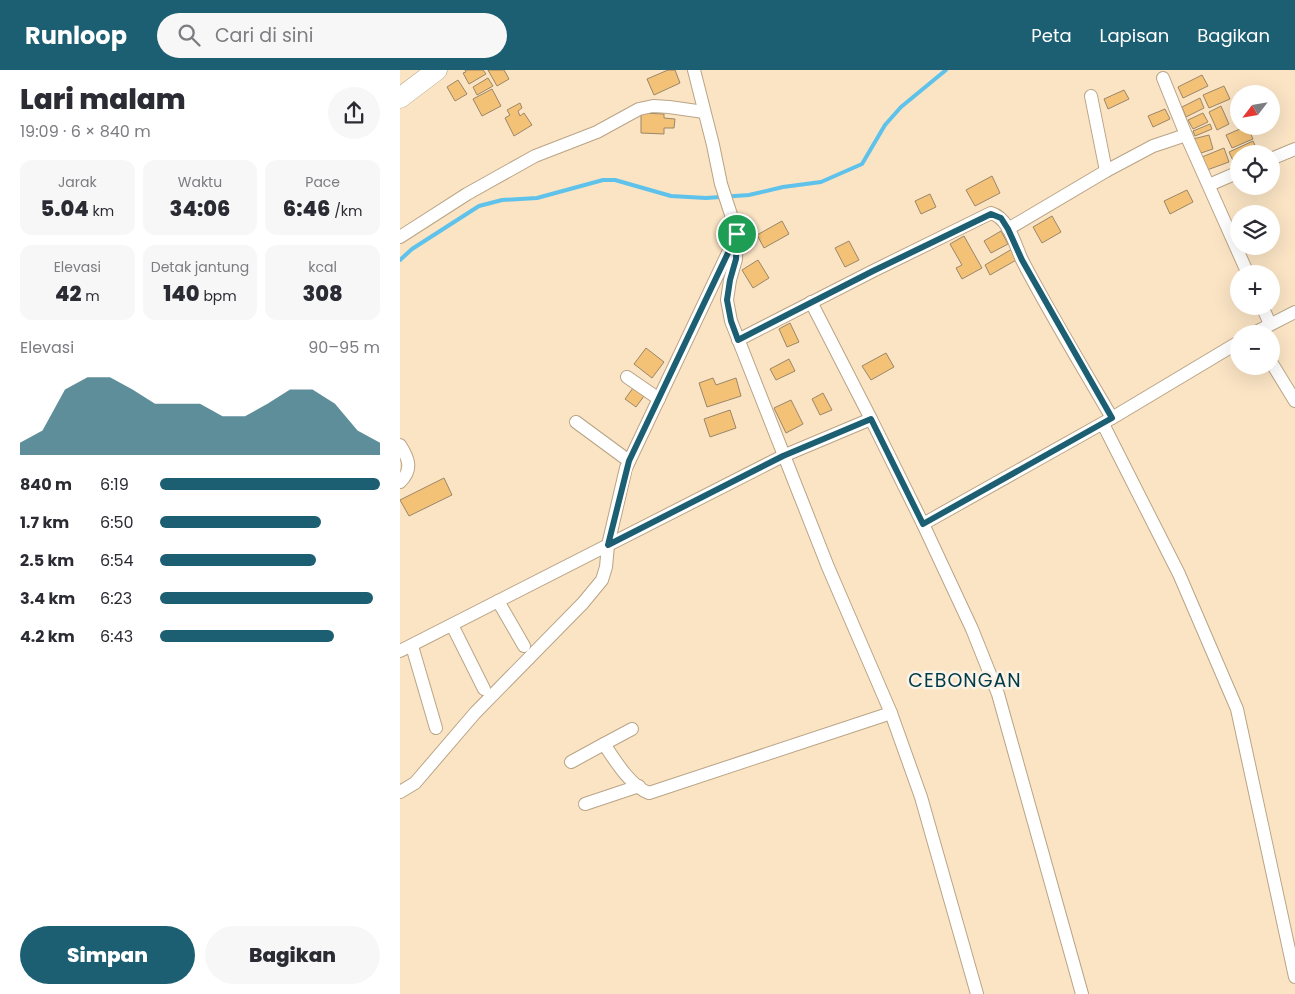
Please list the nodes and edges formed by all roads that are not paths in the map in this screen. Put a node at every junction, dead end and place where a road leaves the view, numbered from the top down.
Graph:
1 (437, 70) edge
2 (694, 70) edge
3 (1163, 78) dead end
4 (1091, 96) dead end
5 (400, 98) edge
6 (704, 112) junction
7 (1186, 135) junction
8 (1295, 149) edge
9 (1280, 155) edge
10 (1106, 171) junction
11 (1230, 176) edge
12 (1209, 185) junction
13 (1008, 229) junction
14 (737, 234) junction
15 (400, 237) edge
16 (1244, 265) edge
17 (811, 302) junction
18 (1295, 312) edge
19 (1266, 315) edge
20 (1270, 324) joint
21 (738, 340) junction
22 (1230, 347) edge
23 (1279, 375) edge
24 (627, 378) dead end
25 (658, 399) junction
26 (1295, 401) edge
27 (871, 419) junction
28 (1108, 421) junction
29 (576, 422) dead end
30 (400, 446) edge
31 (783, 456) junction
32 (629, 461) junction
33 (400, 482) edge
34 (923, 524) junction
35 (608, 545) junction
36 (498, 601) junction
37 (452, 625) junction
38 (412, 646) junction
39 (524, 646) dead end
40 (400, 651) edge
41 (484, 689) dead end
42 (891, 713) junction
43 (436, 728) dead end
44 (632, 729) dead end
45 (604, 744) junction
46 (571, 762) dead end
47 (639, 786) junction
48 (400, 792) edge
49 (585, 804) dead end
50 (1295, 978) edge
51 (977, 994) edge
52 (1082, 994) edge

1 - 5 main road
2 - 6 street
3 - 7 street
4 - 10 street
6 - 14 street
6 - 15 street
7 - 10 street
7 - 12 street
8 - 9 street
10 - 13 street
11 - 12 street
12 - 16 street
13 - 17 street
13 - 28 street
14 - 21 street
14 - 25 street
17 - 21 street
17 - 27 street
18 - 20 street
19 - 20 street
21 - 31 street
22 - 28 street
23 - 26 street
24 - 25 street
25 - 32 street
27 - 31 street
27 - 34 street
28 - 34 street
28 - 50 street
29 - 32 street
30 - 33 street
31 - 35 street
31 - 42 street
32 - 35 street
34 - 52 street
35 - 36 street
35 - 48 street
36 - 37 street
36 - 39 street
37 - 38 street
37 - 41 street
38 - 40 street
38 - 43 street
42 - 47 street
42 - 51 street
44 - 45 street
45 - 46 street
45 - 47 street
47 - 49 street

